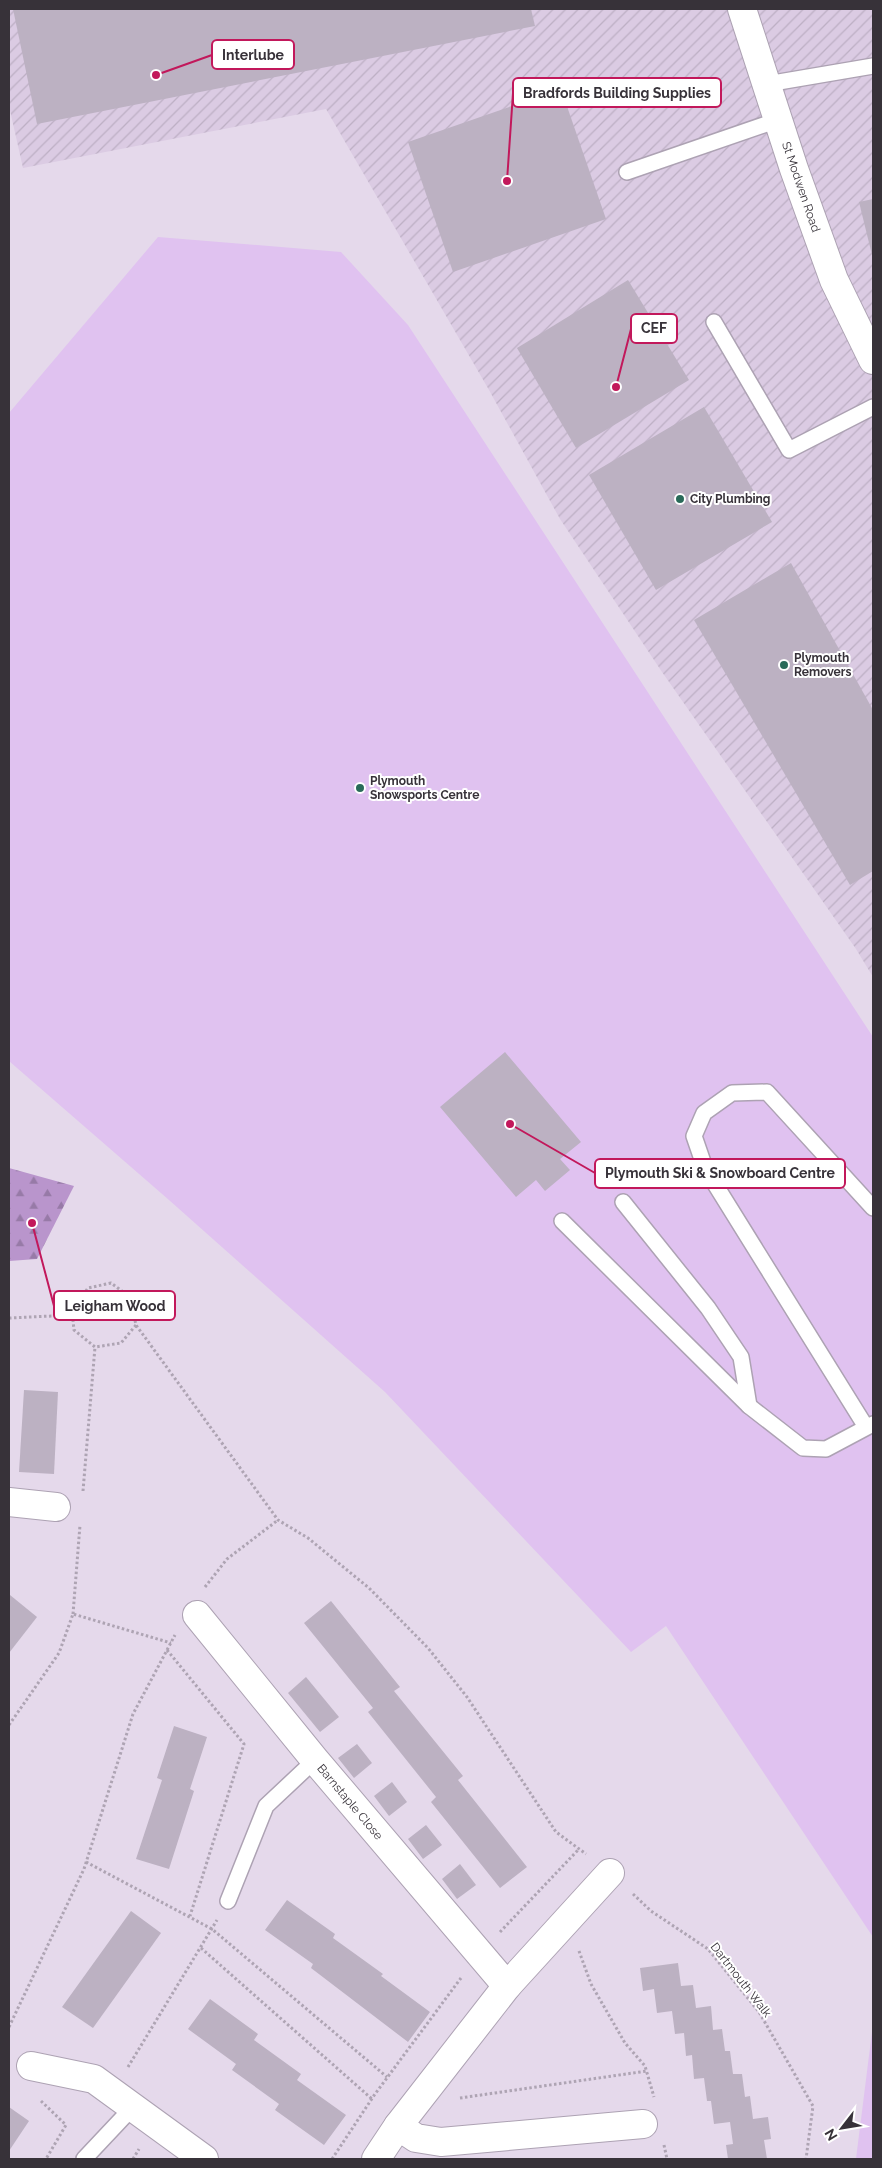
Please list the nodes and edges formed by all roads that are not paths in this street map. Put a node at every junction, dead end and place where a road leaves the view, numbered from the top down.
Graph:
1 (742, 9) edge
2 (873, 66) edge
3 (767, 84) junction
4 (778, 120) junction
5 (627, 172) dead end
6 (714, 322) dead end
7 (873, 360) edge
8 (873, 407) edge
9 (623, 1202) dead end
10 (873, 1208) edge
11 (562, 1221) dead end
12 (750, 1406) junction
13 (869, 1425) edge
14 (9, 1502) edge
15 (56, 1507) dead end
16 (193, 1611) road end
17 (315, 1760) junction
18 (610, 1873) road end
19 (228, 1901) dead end
20 (507, 1986) junction
21 (31, 2066) dead end
22 (122, 2100) junction
23 (654, 2123) road end
24 (398, 2126) junction
25 (84, 2159) edge
26 (204, 2159) edge
27 (376, 2159) edge

1 - 3 street, St Modwen Road
2 - 3 lane
3 - 4 street, St Modwen Road
4 - 5 lane
4 - 7 street, St Modwen Road
6 - 8 lane
9 - 12 lane
10 - 13 lane
11 - 12 lane
12 - 13 lane
14 - 15 street
16 - 17 street, Barnstaple Close
17 - 19 lane
17 - 20 street, Barnstaple Close
18 - 20 street
20 - 24 street
21 - 22 street
22 - 25 lane
22 - 26 street
23 - 24 street
24 - 27 street

